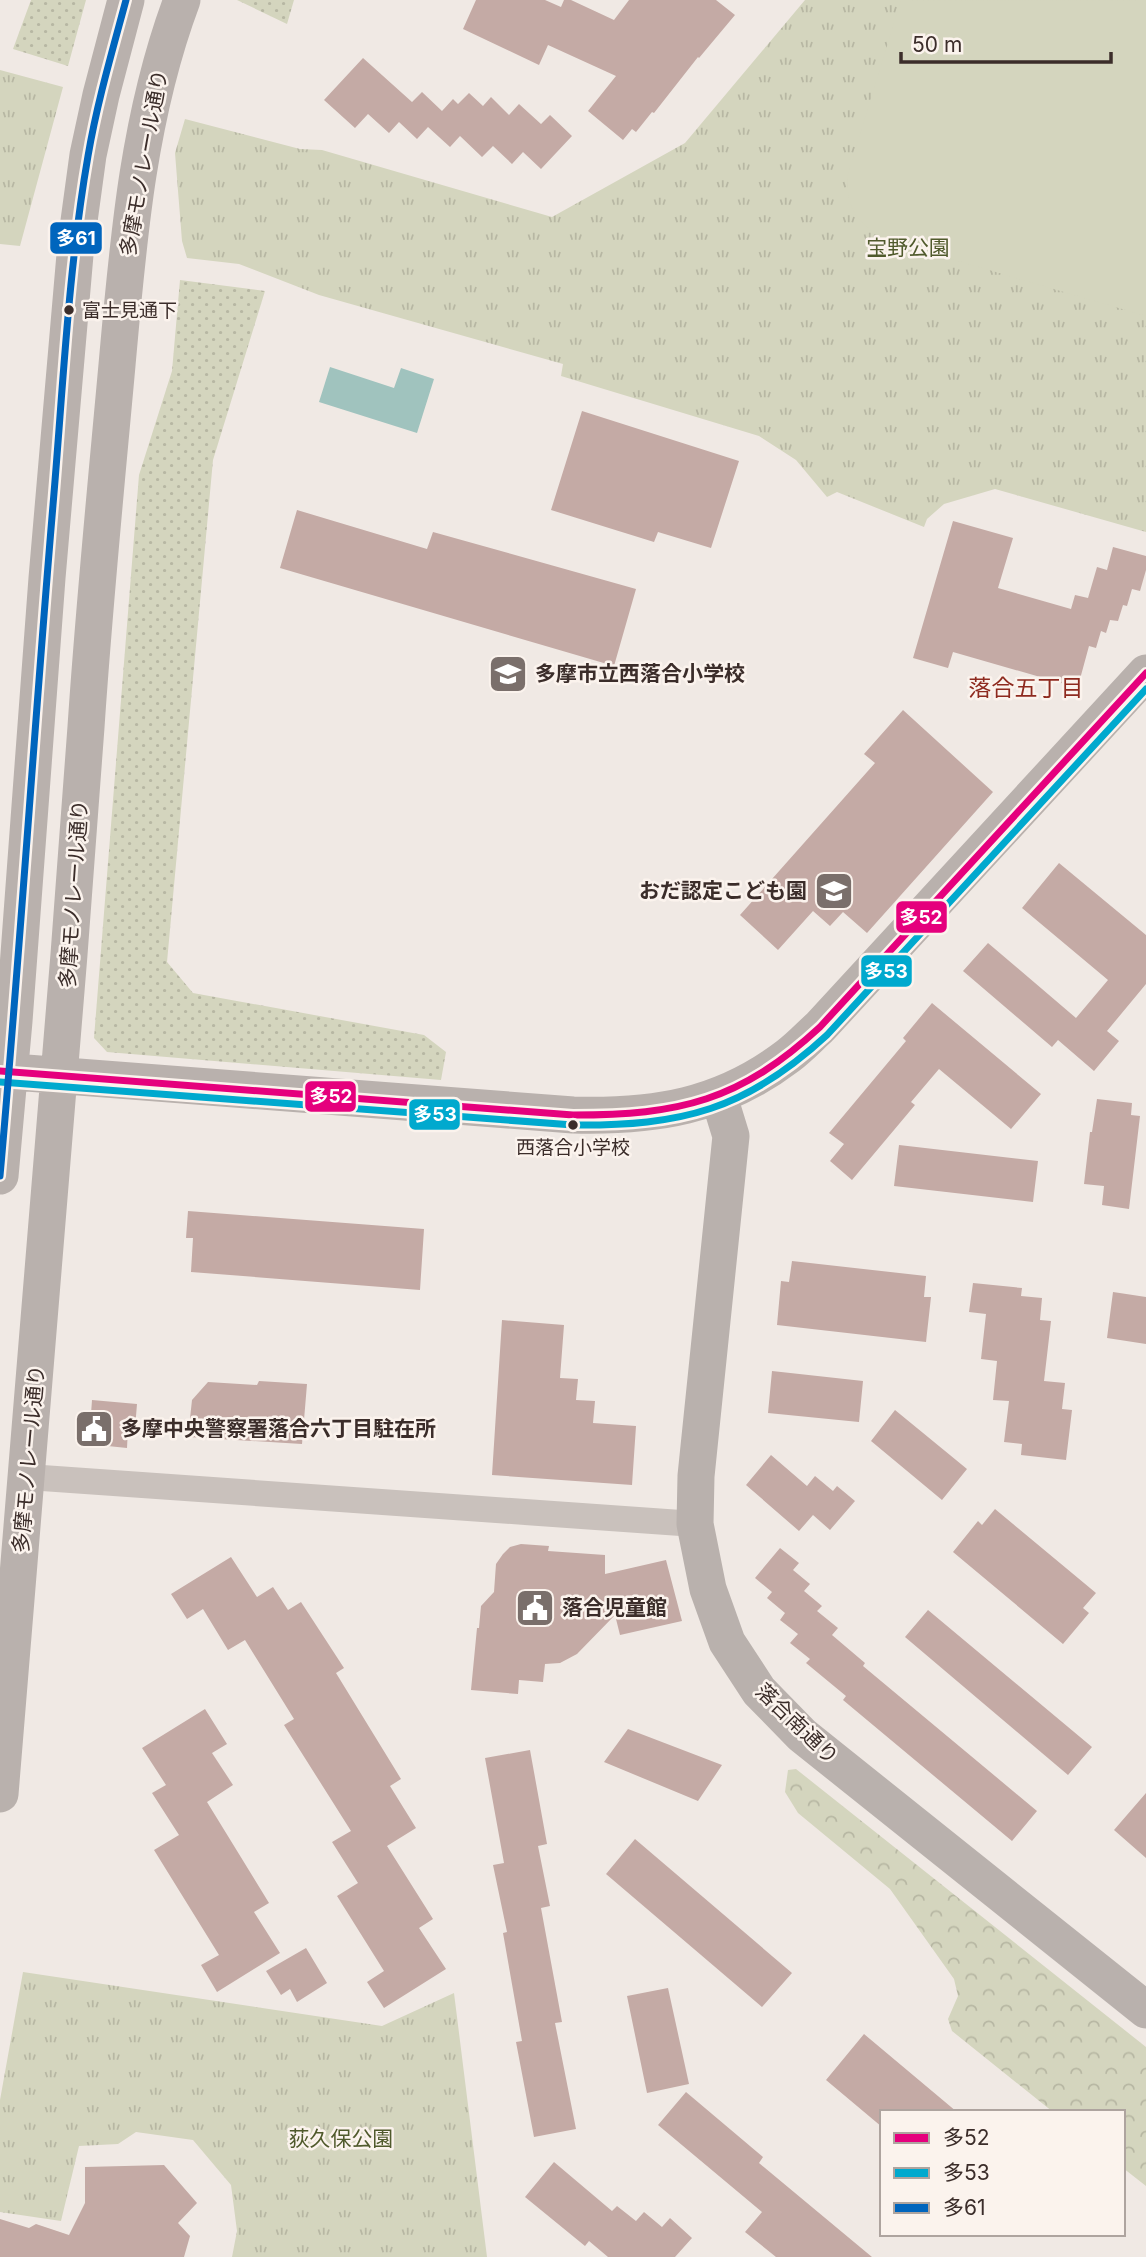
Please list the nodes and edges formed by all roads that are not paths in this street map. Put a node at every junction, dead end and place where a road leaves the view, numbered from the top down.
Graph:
1 (126, 0) edge
2 (181, 0) edge
3 (1146, 673) edge
4 (5, 1071) edge
5 (59, 1075) junction
6 (719, 1097) junction
7 (0, 1176) edge
8 (28, 1477) junction
9 (695, 1524) junction
10 (0, 1794) edge
11 (1146, 2010) edge

1 - 4 main road
2 - 5 main road, 多摩モノレール通り
3 - 6 main road
4 - 5 main road
4 - 7 main road
5 - 6 main road
5 - 8 main road, 多摩モノレール通り
6 - 9 main road, 落合南通り
8 - 9 street
8 - 10 main road, 多摩モノレール通り
9 - 11 main road, 落合南通り

